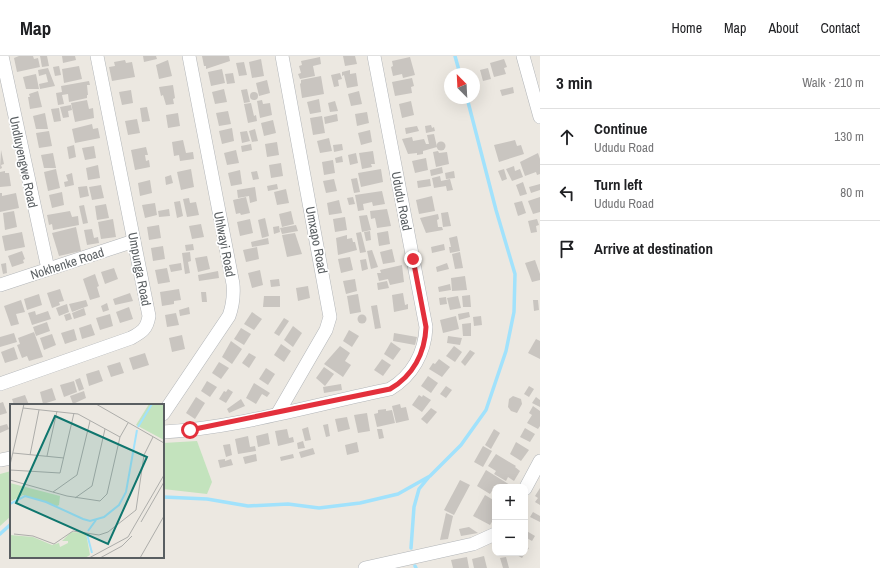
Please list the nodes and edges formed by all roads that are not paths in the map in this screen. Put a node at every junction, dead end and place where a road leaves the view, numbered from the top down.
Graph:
1 (2, 56) edge
2 (97, 56) edge
3 (189, 56) edge
4 (282, 56) edge
5 (374, 56) edge
6 (523, 56) edge
7 (540, 117) edge
8 (134, 241) junction
9 (48, 269) junction
10 (0, 286) edge
11 (0, 384) edge
12 (164, 413) edge
13 (278, 413) junction
14 (164, 432) edge
15 (10, 458) edge
16 (0, 460) edge
17 (540, 461) edge
18 (528, 484) edge
19 (492, 535) edge
20 (365, 568) edge

1 - 9 street, Undluyengwe Road
2 - 8 street, Umpunga Road
3 - 12 street, Uhlwayi Road
4 - 13 street, Umxapo Road
5 - 13 street, Ududu Road
6 - 7 street
8 - 9 street, Nokhenke Road
8 - 11 street, Umpunga Road
9 - 10 street, Nokhenke Road
13 - 14 street, Ududu Road
15 - 16 street
17 - 18 street
19 - 20 street

